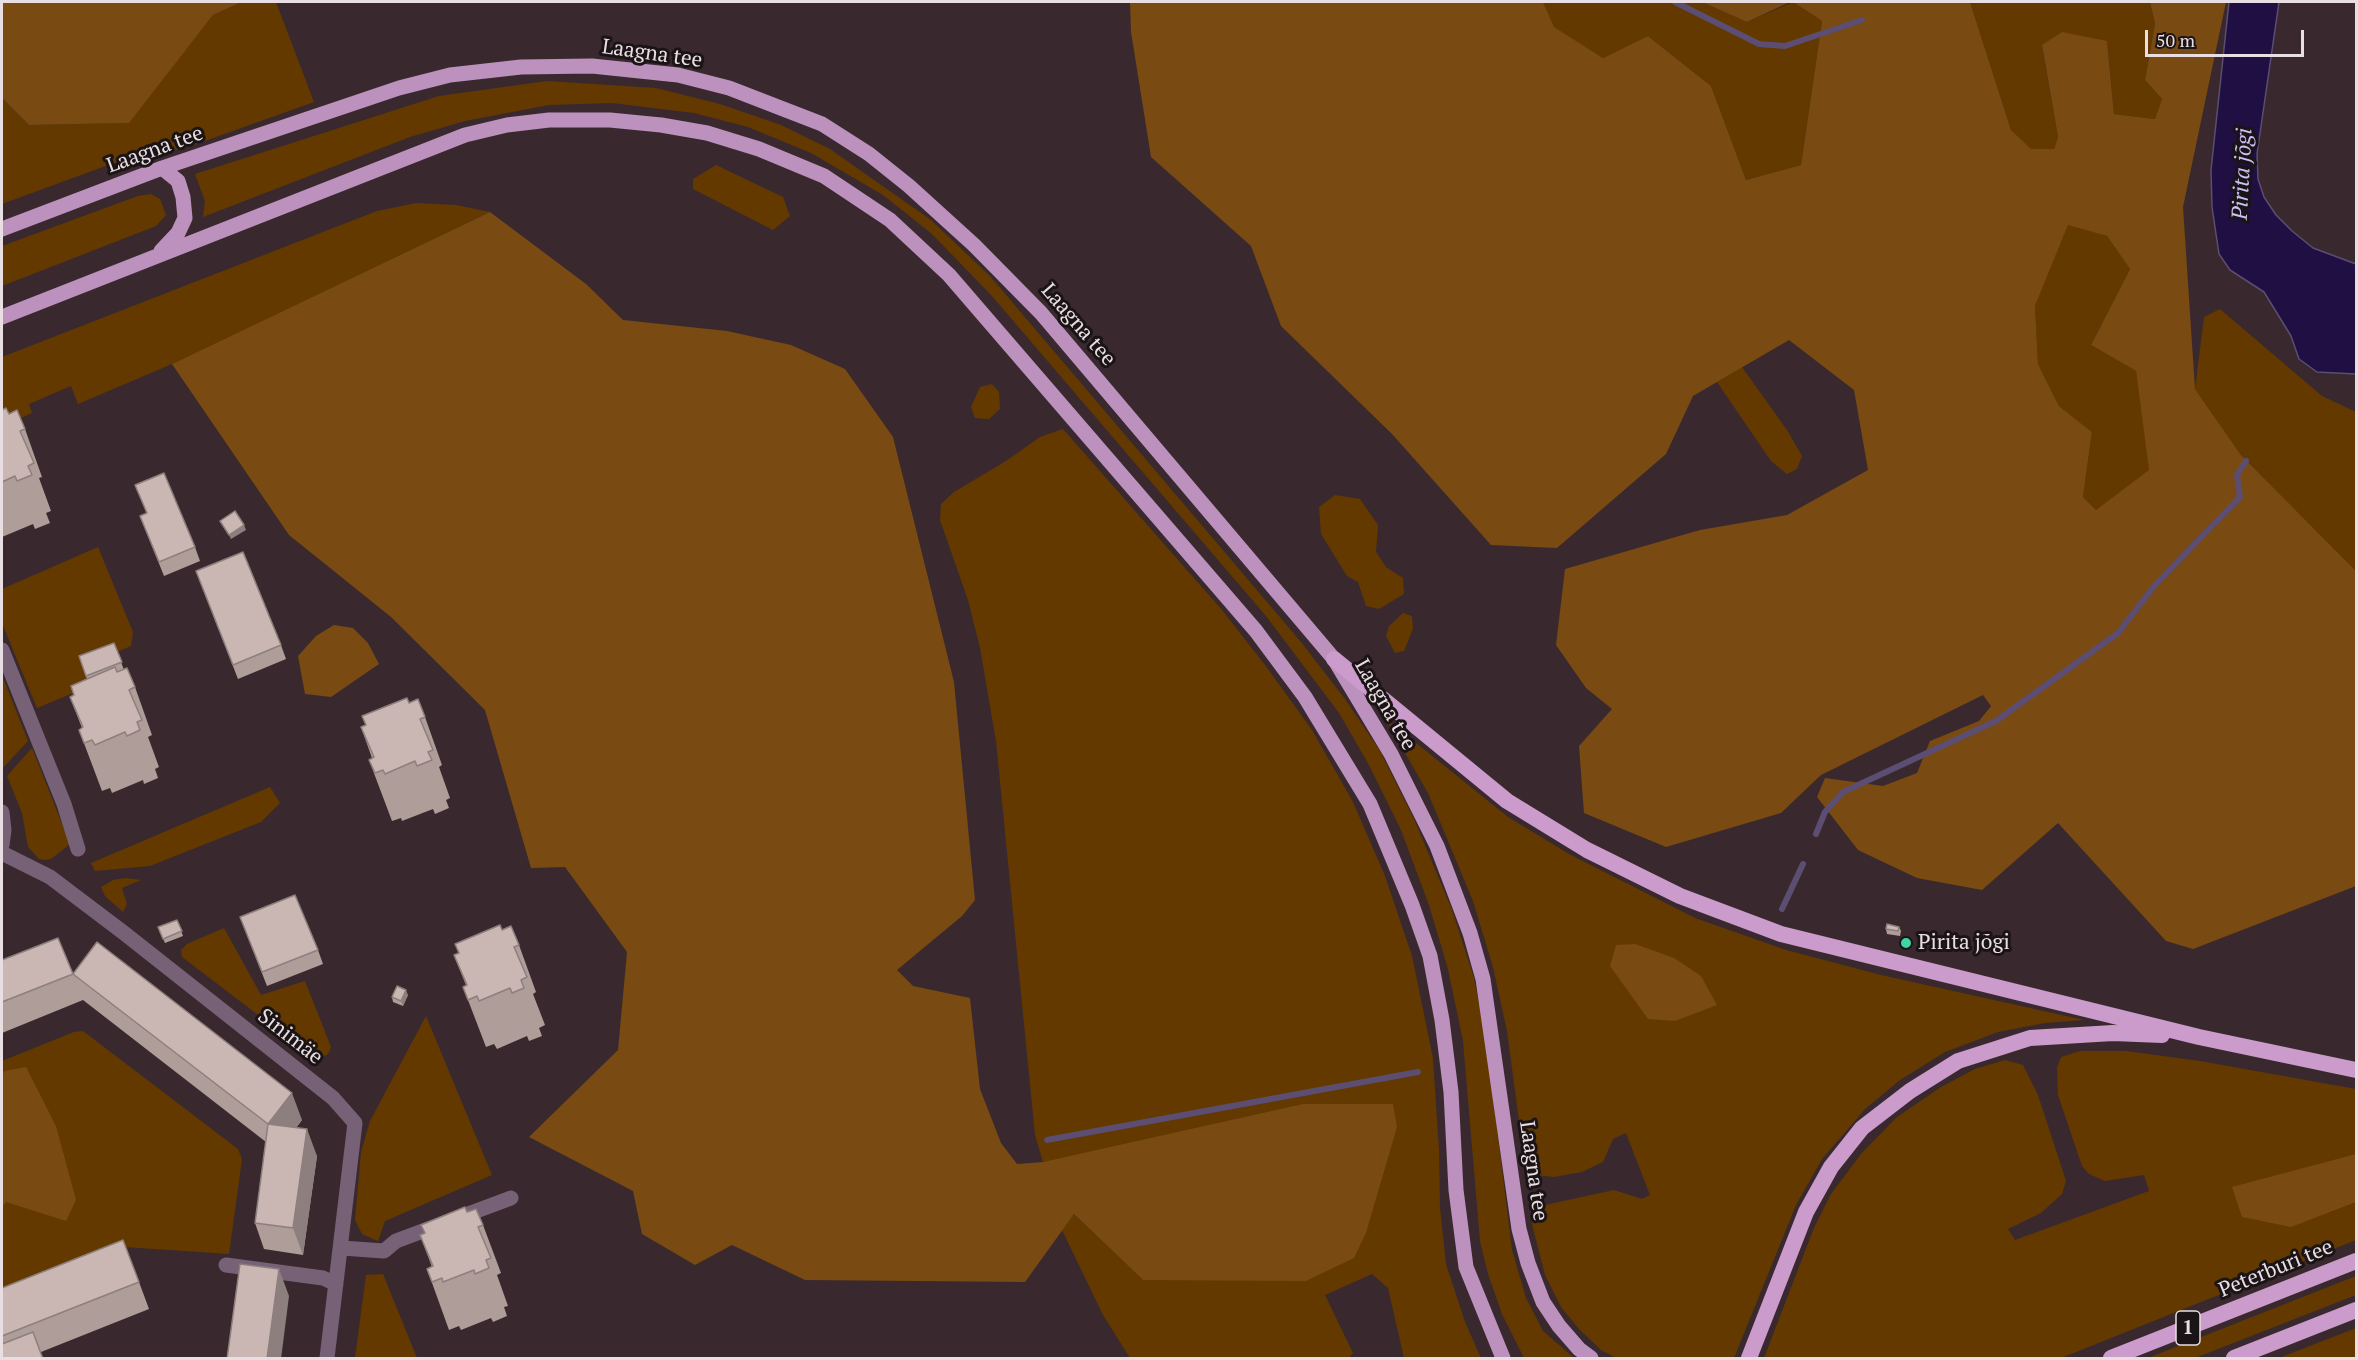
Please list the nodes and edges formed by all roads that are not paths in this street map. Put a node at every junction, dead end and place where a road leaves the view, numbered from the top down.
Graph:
1 (162, 168) junction
2 (2, 229) edge
3 (157, 255) junction
4 (2, 317) edge
5 (2, 650) edge
6 (1334, 659) junction
7 (2, 812) edge
8 (2, 844) edge
9 (78, 849) dead end
10 (2, 853) edge
11 (2199, 1037) junction
12 (2356, 1070) edge
13 (511, 1198) dead end
14 (342, 1248) junction
15 (2356, 1261) edge
16 (226, 1265) dead end
17 (336, 1284) junction
18 (2356, 1310) edge
19 (327, 1359) edge
20 (1503, 1359) edge
21 (1592, 1359) edge
22 (1749, 1359) edge
23 (2111, 1359) edge
24 (2234, 1359) edge

1 - 2 main road, Laagna tee
1 - 3 main road
1 - 6 main road, Laagna tee
3 - 4 main road
3 - 20 main road
5 - 9 street
6 - 11 highway
6 - 21 main road, Laagna tee
7 - 8 street
10 - 14 street, Sinimäe
11 - 12 highway
11 - 22 highway
13 - 14 street
14 - 17 street, Sinimäe
15 - 23 highway, Peterburi tee / 1
16 - 17 street
17 - 19 street, Sinimäe
18 - 24 highway

